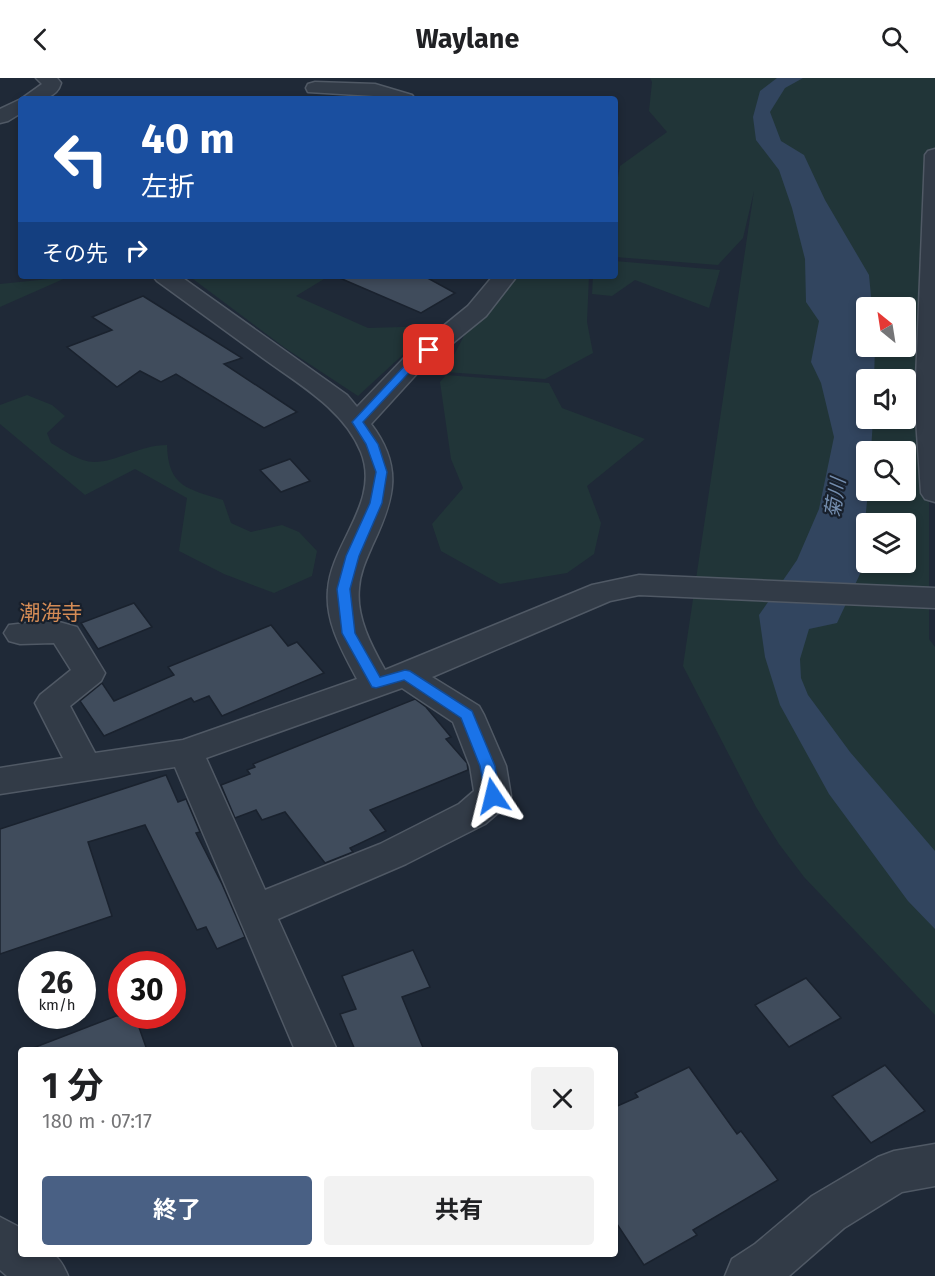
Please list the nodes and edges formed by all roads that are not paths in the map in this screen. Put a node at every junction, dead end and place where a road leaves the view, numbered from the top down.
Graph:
1 (45, 78) edge
2 (314, 88) edge
3 (36, 96) edge
4 (395, 96) edge
5 (935, 155) edge
6 (169, 279) edge
7 (503, 279) edge
8 (358, 422) junction
9 (935, 494) edge
10 (930, 598) edge
11 (20, 633) dead end
12 (391, 679) junction
13 (186, 752) junction
14 (85, 768) junction
15 (0, 781) edge
16 (256, 911) junction
17 (315, 1047) edge
18 (935, 1165) edge
19 (0, 1228) edge
20 (18, 1231) edge
21 (0, 1239) edge
22 (18, 1254) edge
23 (21, 1257) edge
24 (44, 1276) edge
25 (748, 1276) edge

1 - 3 street
2 - 4 street
5 - 9 street
6 - 8 street
7 - 8 street
8 - 12 street
10 - 12 street
11 - 14 street
12 - 13 street
12 - 16 street
13 - 14 street
13 - 16 street
14 - 15 street
16 - 17 street
18 - 25 street
19 - 20 street
21 - 22 street
23 - 24 street

